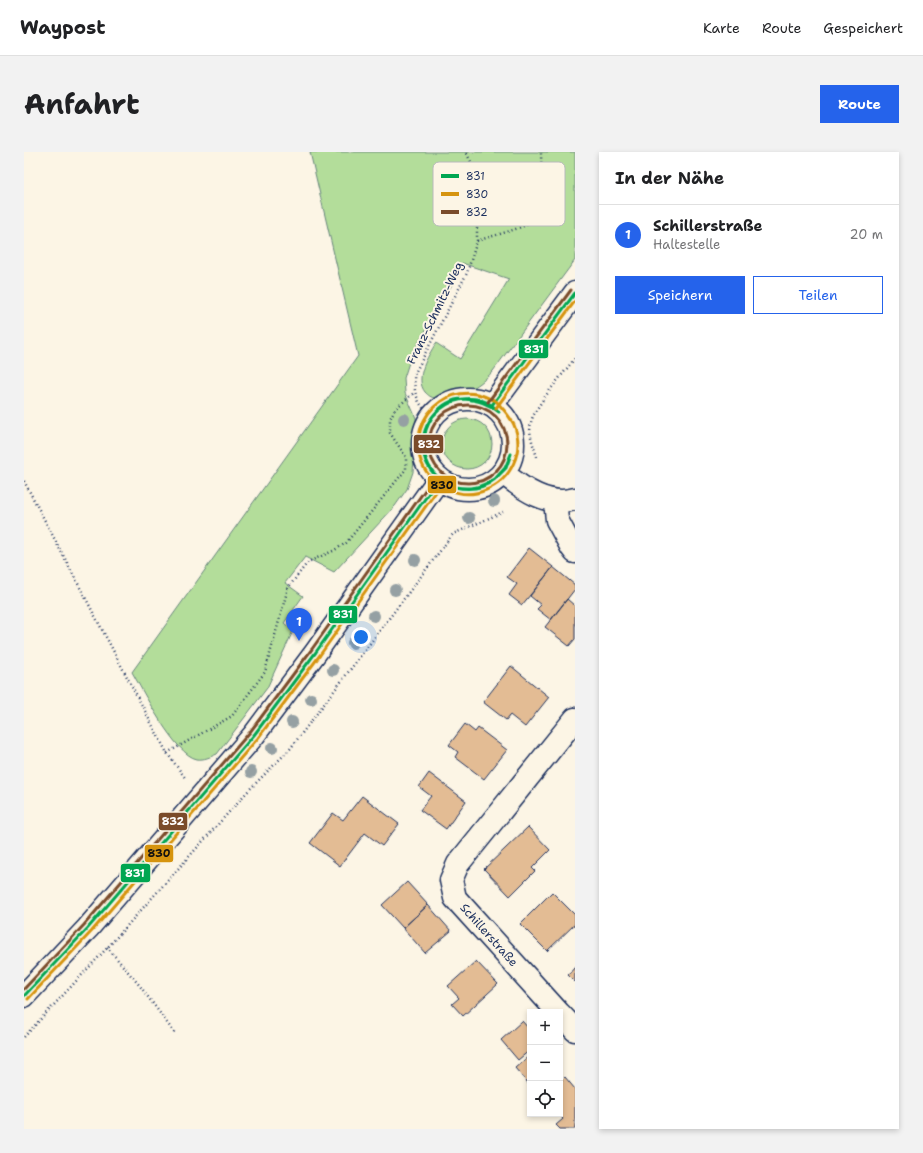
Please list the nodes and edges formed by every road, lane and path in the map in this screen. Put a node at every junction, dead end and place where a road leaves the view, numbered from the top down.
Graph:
1 (466, 152) edge
2 (540, 152) edge
3 (471, 162) edge
4 (541, 162) edge
5 (477, 226) edge
6 (523, 226) edge
7 (477, 241) junction
8 (575, 293) edge
9 (575, 358) edge
10 (415, 392) junction
11 (492, 406) junction
12 (430, 418) junction
13 (537, 457) dead end
14 (503, 473) junction
15 (439, 479) junction
16 (24, 481) edge
17 (565, 500) edge
18 (503, 512) dead end
19 (575, 552) edge
20 (575, 719) edge
21 (167, 753) junction
22 (200, 799) junction
23 (108, 948) junction
24 (24, 996) edge
25 (555, 1009) edge
26 (563, 1017) edge
27 (575, 1030) edge
28 (176, 1035) dead end
29 (24, 1037) edge

1 - 3 path, Franz-Schmitz-Weg
2 - 4 path
5 - 7 path, Franz-Schmitz-Weg
6 - 7 path
7 - 10 path, Franz-Schmitz-Weg
8 - 11 street
9 - 13 path
10 - 12 path, Franz-Schmitz-Weg
10 - 21 path
11 - 12 street
11 - 14 street
12 - 15 street
14 - 15 street
14 - 17 street
15 - 22 street
16 - 21 path
17 - 19 street
18 - 23 path
20 - 25 street, Schillerstraße
21 - 22 path
22 - 24 street
23 - 28 path
23 - 29 path
26 - 27 street, Schillerstraße

